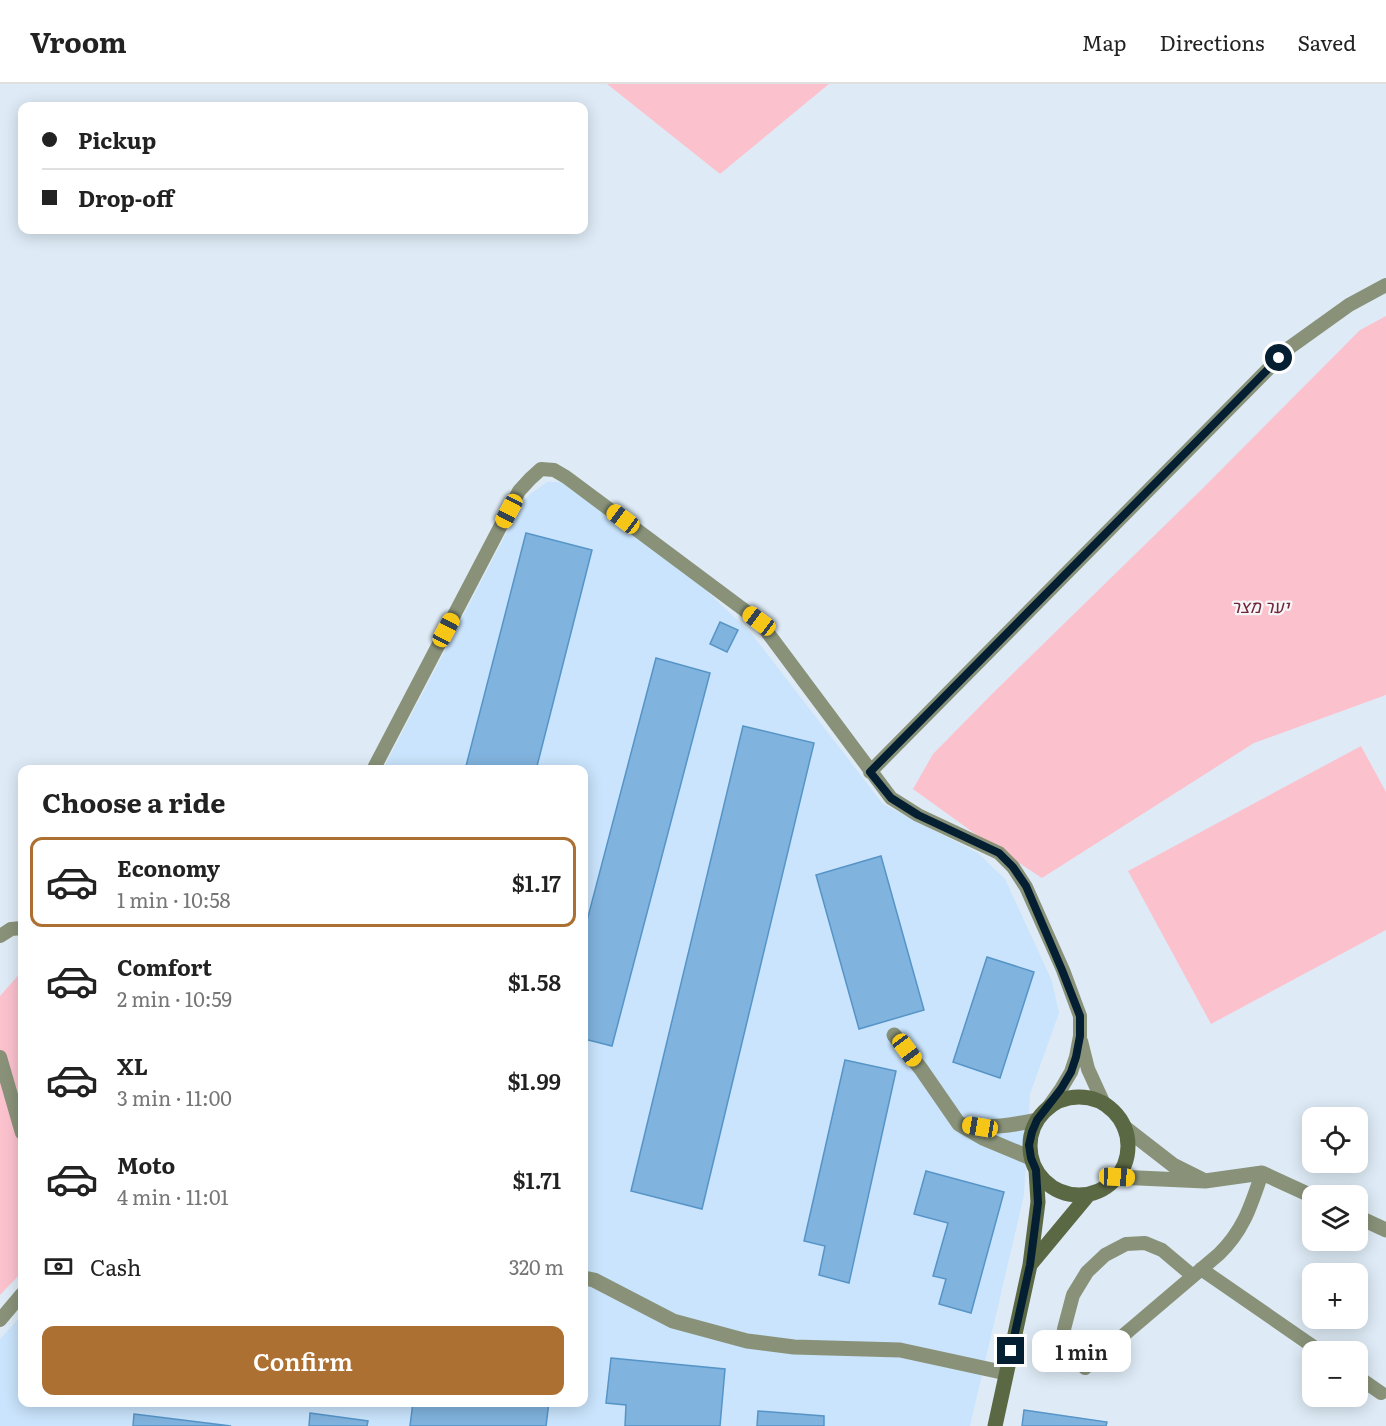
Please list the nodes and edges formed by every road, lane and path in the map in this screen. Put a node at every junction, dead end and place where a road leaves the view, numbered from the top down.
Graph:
1 (1386, 285) edge
2 (375, 765) edge
3 (870, 772) junction
4 (18, 928) edge
5 (0, 936) edge
6 (894, 1035) dead end
7 (1080, 1036) junction
8 (0, 1057) edge
9 (1104, 1104) junction
10 (1042, 1114) junction
11 (18, 1119) edge
12 (959, 1124) junction
13 (1124, 1127) junction
14 (1034, 1164) junction
15 (1262, 1173) junction
16 (1117, 1177) junction
17 (1205, 1181) junction
18 (1302, 1191) edge
19 (1089, 1194) junction
20 (1368, 1222) edge
21 (1386, 1230) edge
22 (1030, 1265) junction
23 (1197, 1272) junction
24 (588, 1279) edge
25 (18, 1299) edge
26 (0, 1320) edge
27 (1304, 1341) edge
28 (1006, 1373) junction
29 (1368, 1384) edge
30 (1381, 1393) dead end
31 (995, 1426) edge

1 - 3 lane
2 - 3 lane
3 - 7 lane
4 - 5 lane
6 - 12 street
7 - 9 lane
7 - 10 lane
8 - 11 lane
9 - 10 street
9 - 13 street
10 - 12 street
10 - 14 street
12 - 14 street
13 - 16 street
13 - 17 street
14 - 19 street
14 - 22 street
15 - 17 street
15 - 18 street
15 - 23 lane
16 - 17 street
16 - 19 street
19 - 22 street
20 - 21 street
22 - 28 street
23 - 23 lane
23 - 27 lane
24 - 28 street
25 - 26 lane
28 - 31 street
29 - 30 lane

